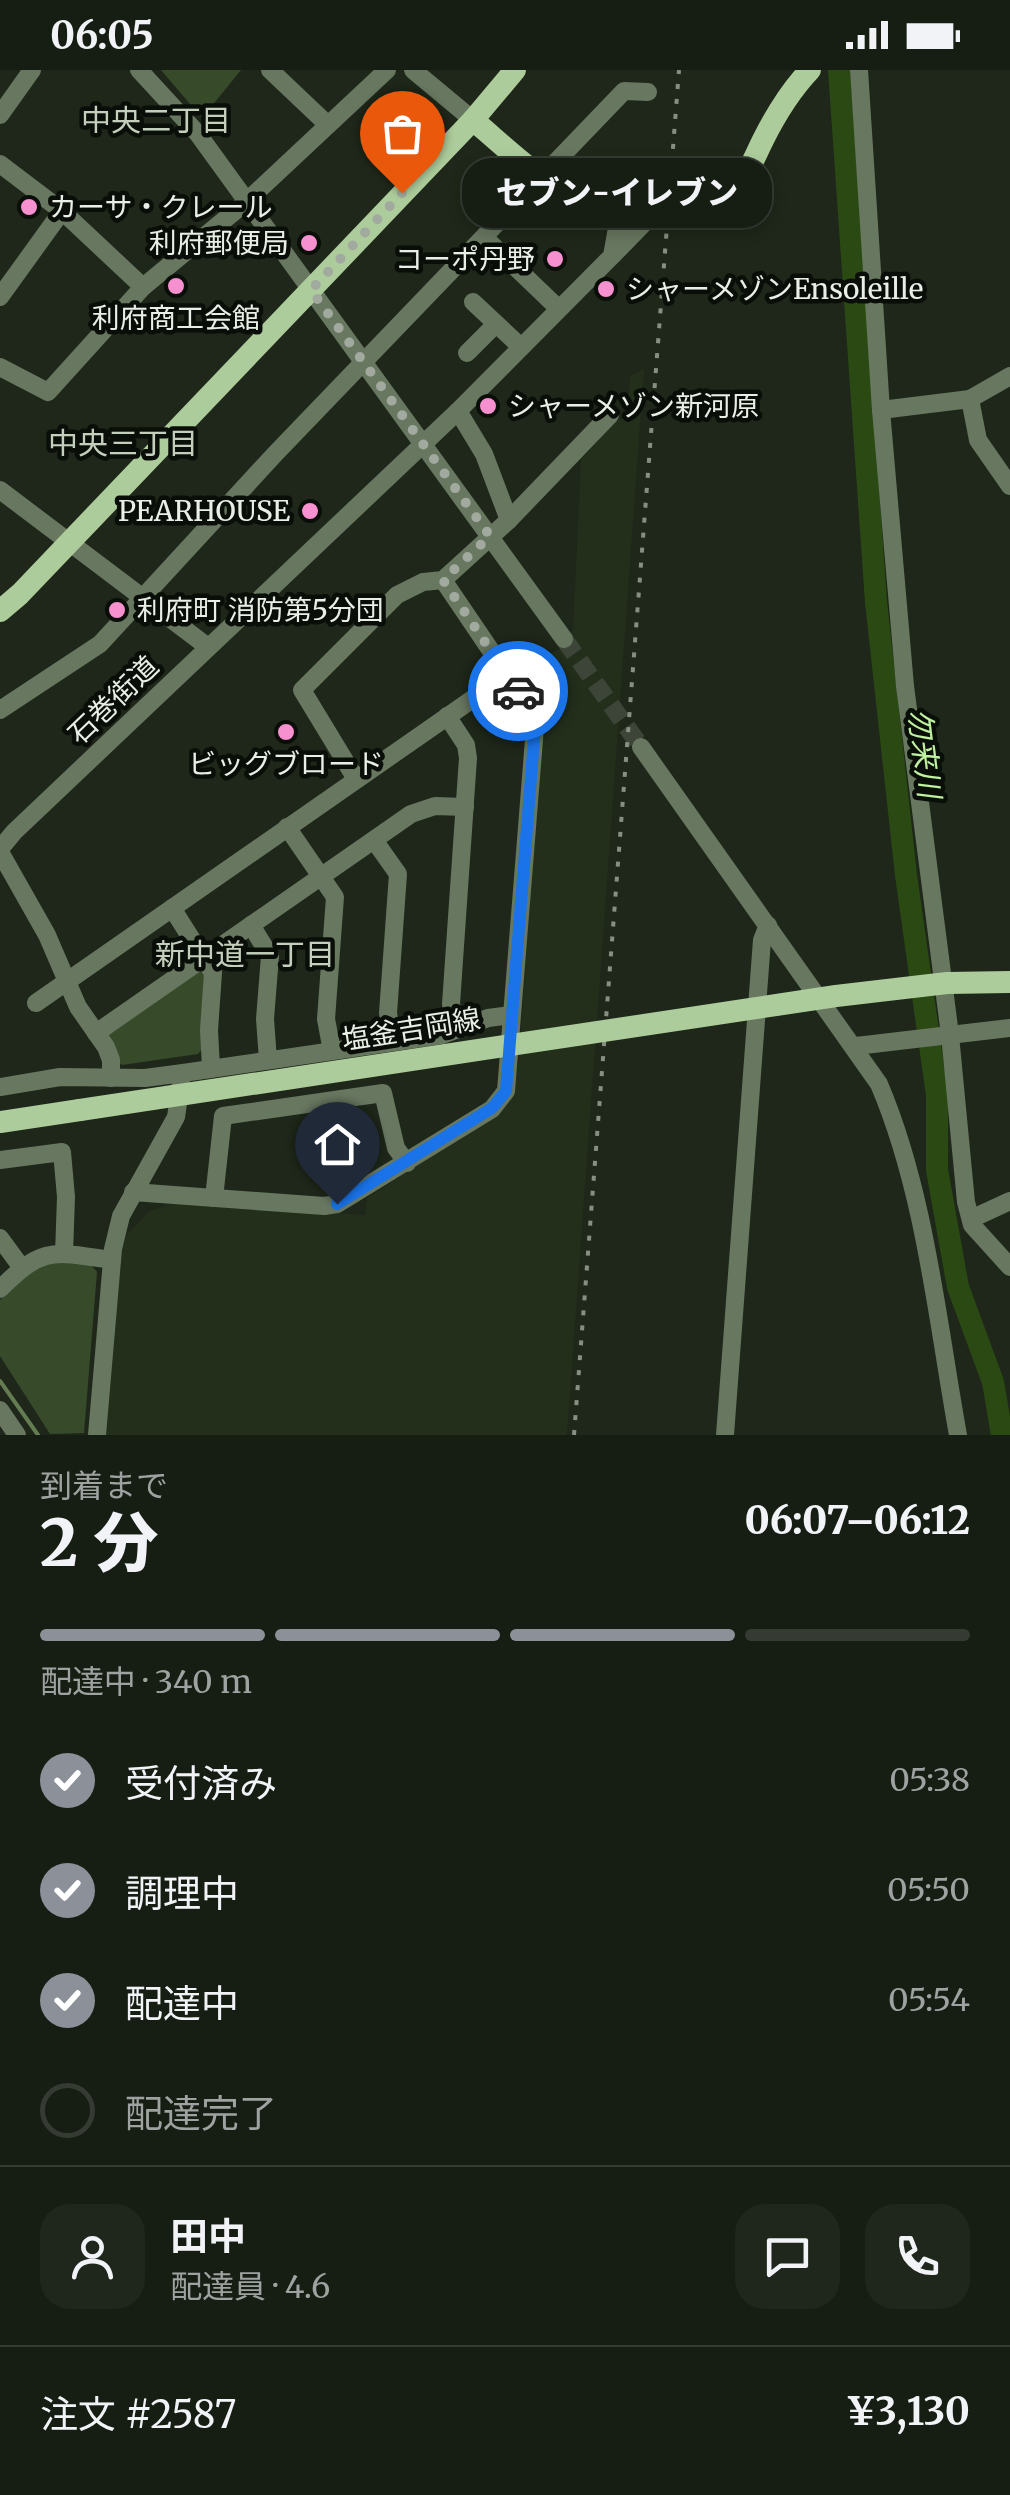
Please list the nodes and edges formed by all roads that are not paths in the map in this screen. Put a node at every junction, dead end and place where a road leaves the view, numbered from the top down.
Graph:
1 (32, 70) edge
2 (270, 70) edge
3 (387, 70) edge
4 (413, 70) edge
5 (515, 70) edge
6 (810, 70) edge
7 (859, 70) edge
8 (145, 72) edge
9 (648, 92) dead end
10 (1, 113) edge
11 (473, 120) junction
12 (328, 125) junction
13 (0, 164) edge
14 (542, 177) junction
15 (246, 202) junction
16 (62, 211) junction
17 (620, 212) junction
18 (651, 216) junction
19 (485, 238) junction
20 (612, 256) junction
21 (143, 288) junction
22 (311, 290) junction
23 (0, 297) edge
24 (474, 302) dead end
25 (558, 308) junction
26 (496, 324) junction
27 (521, 346) junction
28 (467, 353) dead end
29 (365, 364) junction
30 (0, 367) edge
31 (1010, 376) edge
32 (970, 399) junction
33 (881, 410) junction
34 (458, 411) junction
35 (610, 416) dead end
36 (424, 444) junction
37 (1010, 486) edge
38 (0, 490) edge
39 (509, 520) junction
40 (490, 536) junction
41 (70, 542) junction
42 (443, 580) junction
43 (144, 597) junction
44 (0, 611) edge
45 (564, 638) tunnel mouth
46 (208, 647) junction
47 (508, 675) junction
48 (0, 710) edge
49 (447, 716) junction
50 (641, 748) tunnel mouth
51 (356, 779) junction
52 (465, 806) junction
53 (0, 817) edge
54 (287, 827) junction
55 (14, 832) junction
56 (374, 840) junction
57 (0, 850) edge
58 (321, 877) junction
59 (172, 908) junction
60 (768, 924) junction
61 (251, 926) junction
62 (204, 958) junction
63 (67, 981) junction
64 (1010, 982) edge
65 (36, 1002) dead end
66 (512, 1014) junction
67 (1010, 1028) edge
68 (458, 1029) junction
69 (96, 1034) junction
70 (948, 1034) junction
71 (394, 1042) junction
72 (856, 1046) junction
73 (332, 1051) junction
74 (268, 1060) junction
75 (211, 1068) junction
76 (183, 1073) junction
77 (110, 1078) junction
78 (0, 1088) edge
79 (0, 1122) edge
80 (0, 1160) edge
81 (406, 1163) junction
82 (132, 1192) junction
83 (214, 1198) junction
84 (1010, 1202) edge
85 (970, 1219) junction
86 (0, 1238) edge
87 (64, 1254) junction
88 (112, 1260) junction
89 (1010, 1267) edge
90 (22, 1268) junction
91 (0, 1289) edge
92 (0, 1410) edge
93 (17, 1435) edge
94 (96, 1435) edge
95 (725, 1435) edge
96 (958, 1435) edge

1 - 10 street
2 - 12 street
3 - 12 street
4 - 11 street
5 - 11 main road
6 - 18 main road
7 - 33 street
8 - 15 street
9 - 14 street
11 - 14 main road
11 - 22 main road
12 - 15 street
13 - 16 street
14 - 17 main road
14 - 19 street
15 - 21 street
15 - 22 street
16 - 21 street
16 - 23 street
17 - 18 main road
17 - 20 street
18 - 20 street, 石巻街道
19 - 25 street
19 - 29 street
20 - 25 street, 石巻街道
21 - 30 street
22 - 29 street
22 - 41 main road
24 - 26 street
25 - 27 street, 石巻街道
26 - 27 street
26 - 28 street
27 - 34 street, 石巻街道
29 - 36 street
29 - 43 street
31 - 32 street
32 - 33 street
32 - 37 street
33 - 70 street
34 - 36 street, 石巻街道
34 - 39 street
35 - 39 street
36 - 40 street
36 - 46 street, 石巻街道
38 - 41 street
39 - 40 street
40 - 42 street
40 - 45 street
41 - 43 street
41 - 44 main road
42 - 47 street
42 - 51 street
43 - 46 street
43 - 48 street
46 - 55 street, 石巻街道
47 - 49 street
47 - 66 street
49 - 51 street
49 - 52 street
50 - 60 street
51 - 54 street
52 - 56 street
52 - 68 street
53 - 55 street
54 - 58 street
54 - 59 street
55 - 57 street, 石巻街道
56 - 58 street
56 - 71 street
57 - 63 street
58 - 61 street
58 - 73 street
59 - 62 street
59 - 63 street
60 - 72 street
60 - 95 street
61 - 62 street
61 - 74 street
62 - 69 street
62 - 75 street
63 - 65 street
63 - 69 street
64 - 79 main road, 塩釜吉岡線, bridge
66 - 68 street
66 - 81 street
67 - 70 street
68 - 71 street
69 - 77 street
70 - 72 street
70 - 85 street
71 - 73 street
72 - 96 street
73 - 74 street
74 - 75 street
75 - 76 street
76 - 77 street
76 - 82 street
77 - 78 street
80 - 87 street
81 - 83 street
81 - 83 street
82 - 83 street
82 - 88 street
84 - 85 street
85 - 89 street
86 - 90 street
87 - 88 street
87 - 90 street
88 - 94 street
90 - 91 street
92 - 93 street

